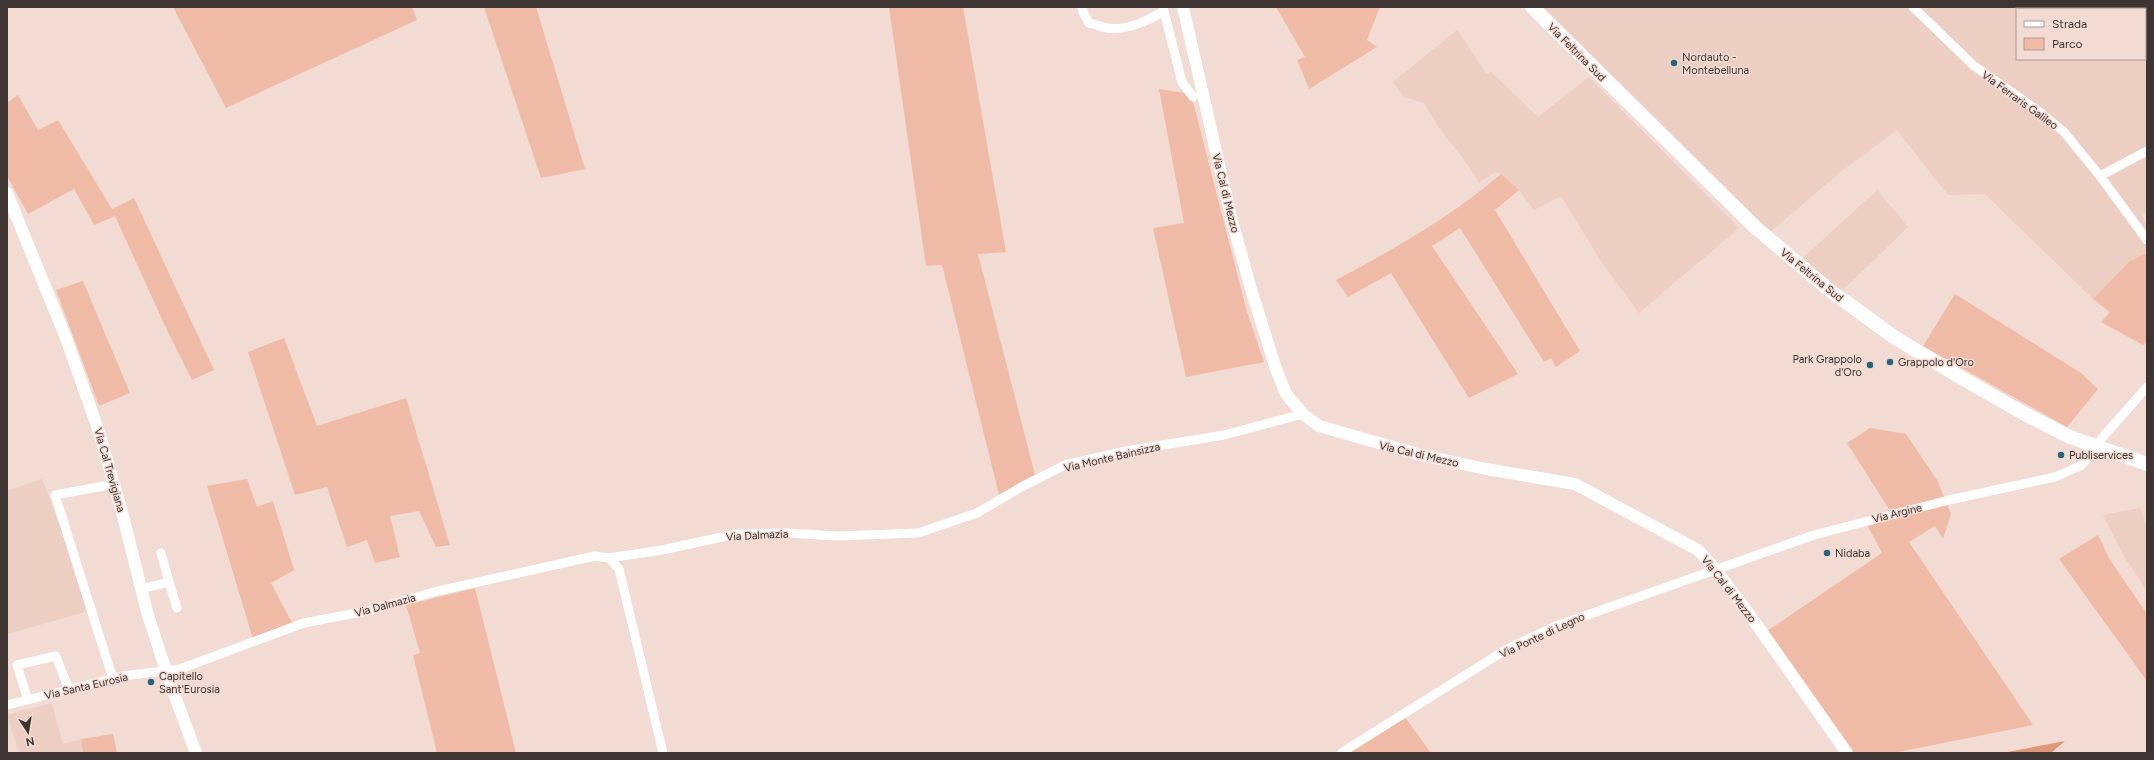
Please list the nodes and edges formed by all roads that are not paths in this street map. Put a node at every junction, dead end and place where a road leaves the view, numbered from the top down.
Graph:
1 (1082, 7) edge
2 (1183, 7) edge
3 (1532, 7) edge
4 (1913, 7) edge
5 (1163, 9) edge
6 (1193, 97) dead end
7 (2147, 151) edge
8 (2100, 176) junction
9 (7, 193) edge
10 (2147, 240) edge
11 (2147, 387) edge
12 (1303, 414) junction
13 (2098, 442) junction
14 (2147, 464) edge
15 (115, 484) junction
16 (907, 533) joint
17 (161, 553) dead end
18 (609, 558) junction
19 (1716, 570) junction
20 (169, 582) junction
21 (141, 589) junction
22 (176, 608) dead end
23 (166, 670) junction
24 (113, 679) junction
25 (69, 690) junction
26 (28, 700) junction
27 (7, 705) edge
28 (196, 753) edge
29 (662, 753) edge
30 (1341, 753) edge
31 (1847, 753) edge

1 - 5 street
2 - 12 street, Via Cal di Mezzo
3 - 13 main road, Via Feltrina Sud
4 - 8 street, Via Ferraris Galileo
5 - 6 street
7 - 8 street
8 - 10 street, Via Ferraris Galileo
9 - 15 street, Via Cal Trevigiana
11 - 13 street
12 - 16 street, Via Monte Bainsizza
12 - 19 street, Via Cal di Mezzo
13 - 14 main road, Via Feltrina Sud
13 - 19 street, Via Argine
15 - 21 street, Via Cal Trevigiana
15 - 24 street
16 - 18 street, Via Dalmazia
17 - 20 street
18 - 23 street, Via Dalmazia
18 - 29 street
19 - 30 street, Via Ponte di Legno
19 - 31 street, Via Cal di Mezzo
20 - 21 street
20 - 22 street
21 - 23 street, Via Cal Trevigiana
23 - 24 street, Via Santa Eurosia
23 - 28 street, Via Cal Trevigiana
24 - 25 street, Via Santa Eurosia
25 - 26 street, Via Santa Eurosia
25 - 26 street
26 - 27 street, Via Santa Eurosia

